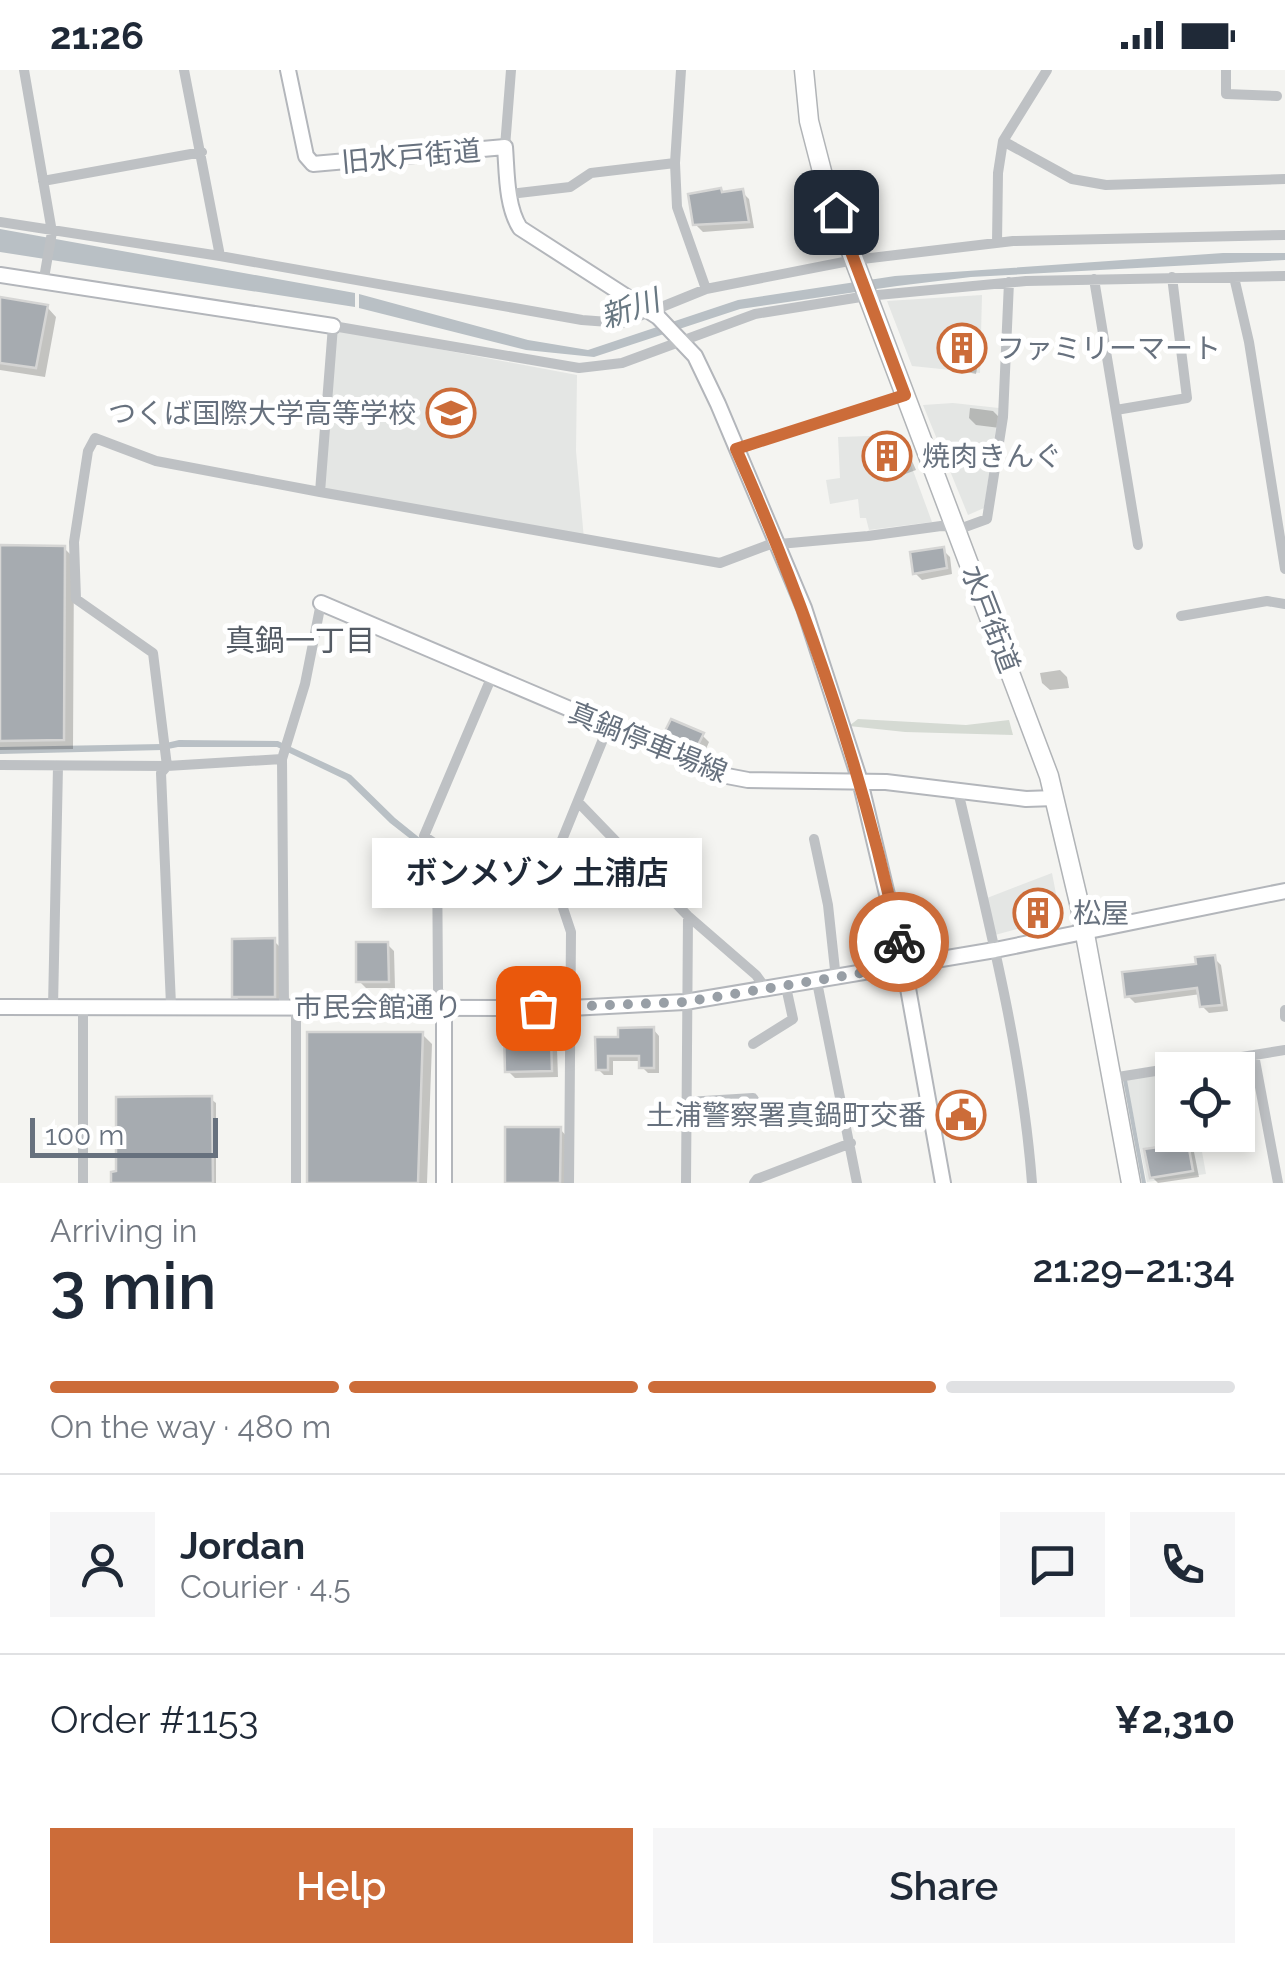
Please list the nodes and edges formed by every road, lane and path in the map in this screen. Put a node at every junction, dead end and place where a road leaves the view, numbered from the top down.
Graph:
1 (24, 70) edge
2 (184, 70) edge
3 (288, 70) edge
4 (512, 70) edge
5 (681, 70) edge
6 (804, 70) edge
7 (1046, 70) edge
8 (1226, 70) edge
9 (1277, 96) dead end
10 (1003, 141) junction
11 (505, 147) junction
12 (202, 152) junction
13 (675, 163) junction
14 (1285, 179) edge
15 (43, 181) junction
16 (510, 194) junction
17 (0, 222) edge
18 (52, 232) junction
19 (1285, 236) edge
20 (997, 243) junction
21 (220, 256) junction
22 (855, 263) junction
23 (0, 275) edge
24 (1285, 276) edge
25 (1234, 277) junction
26 (1172, 278) junction
27 (1094, 279) junction
28 (1009, 282) junction
29 (43, 284) junction
30 (706, 289) junction
31 (867, 294) junction
32 (654, 314) junction
33 (333, 326) junction
34 (680, 338) junction
35 (905, 395) junction
36 (1116, 410) junction
37 (736, 449) junction
38 (320, 492) junction
39 (956, 526) junction
40 (779, 546) junction
41 (1138, 546) dead end
42 (1285, 569) edge
43 (321, 603) joint
44 (1285, 604) edge
45 (1181, 616) dead end
46 (492, 676) junction
47 (608, 727) junction
48 (282, 759) junction
49 (0, 765) edge
50 (58, 766) junction
51 (168, 766) junction
52 (860, 781) junction
53 (958, 791) junction
54 (1055, 798) junction
55 (578, 802) junction
56 (814, 839) dead end
57 (437, 845) junction
58 (542, 889) junction
59 (1285, 891) edge
60 (688, 916) junction
61 (1085, 932) junction
62 (996, 950) junction
63 (904, 966) junction
64 (836, 978) junction
65 (817, 982) junction
66 (786, 987) junction
67 (767, 990) junction
68 (685, 1002) junction
69 (171, 1005) junction
70 (0, 1006) edge
71 (54, 1007) junction
72 (83, 1007) junction
73 (290, 1007) junction
74 (444, 1008) junction
75 (570, 1008) junction
76 (753, 1044) dead end
77 (1285, 1050) edge
78 (1255, 1054) edge
79 (1255, 1059) edge
80 (1155, 1071) edge
81 (1112, 1078) junction
82 (687, 1102) junction
83 (766, 1118) dead end
84 (851, 1143) junction
85 (82, 1183) edge
86 (296, 1183) edge
87 (444, 1183) edge
88 (569, 1183) edge
89 (686, 1183) edge
90 (754, 1183) edge
91 (857, 1183) edge
92 (943, 1183) edge
93 (1032, 1183) edge
94 (1131, 1183) edge
95 (1278, 1183) edge

1 - 15 street
2 - 12 street
3 - 11 street, 旧水戸街道
4 - 11 street
5 - 13 street
6 - 22 highway, 水戸街道
7 - 10 street
8 - 9 street
10 - 14 street
10 - 20 street
11 - 16 street, 旧水戸街道
12 - 15 street
12 - 21 street
13 - 16 street
13 - 30 street
15 - 18 street
16 - 32 street, 旧水戸街道
17 - 18 street
18 - 21 street
18 - 29 street
19 - 20 street
20 - 22 street
21 - 32 street
22 - 30 street
22 - 31 highway, 水戸街道
23 - 29 street
24 - 25 street
25 - 26 street
25 - 42 street
26 - 27 street
26 - 36 street
27 - 28 street
27 - 36 street
28 - 31 street
28 - 39 street
29 - 33 street
30 - 32 street
31 - 34 street
31 - 35 highway, 水戸街道
32 - 34 street, 旧水戸街道
33 - 34 street
33 - 38 street
34 - 37 street, 旧水戸街道
35 - 37 street
35 - 39 highway, 水戸街道
36 - 41 street
37 - 40 street, 旧水戸街道
38 - 40 street
38 - 51 street
39 - 40 street
39 - 54 highway, 水戸街道
40 - 52 street, 旧水戸街道
43 - 46 street, 真鍋停車場線
43 - 48 street
44 - 45 street
46 - 47 street, 真鍋停車場線
46 - 57 street
47 - 52 street, 真鍋停車場線
47 - 55 street
48 - 51 street
48 - 73 street
49 - 50 street
50 - 51 street
50 - 71 street
51 - 69 street
52 - 53 street, 真鍋停車場線
52 - 63 street, 旧水戸街道
53 - 54 street, 真鍋停車場線
53 - 62 street
54 - 61 highway, 水戸街道
55 - 58 street
55 - 60 street
56 - 64 street
57 - 58 street
57 - 74 street
58 - 75 street
59 - 61 street, 市民会館通り
60 - 67 street
60 - 68 street
61 - 62 street, 市民会館通り
61 - 81 highway, 水戸街道
62 - 63 street, 市民会館通り
62 - 93 street
63 - 64 street, 市民会館通り
63 - 92 street, 旧水戸街道
64 - 65 street, 市民会館通り
65 - 66 street, 市民会館通り
65 - 84 street
66 - 67 street, 市民会館通り
66 - 76 street
67 - 68 street, 市民会館通り
68 - 75 street, 市民会館通り
68 - 82 street
69 - 72 street, 市民会館通り
69 - 73 street, 市民会館通り
70 - 71 street, 市民会館通り
71 - 72 street, 市民会館通り
72 - 85 street
73 - 74 street, 市民会館通り
73 - 86 street
74 - 75 street, 市民会館通り
74 - 87 street
75 - 88 street
77 - 78 street
79 - 95 street
80 - 81 street
81 - 94 highway, 水戸街道
82 - 83 street
82 - 89 street
84 - 90 street
84 - 91 street

